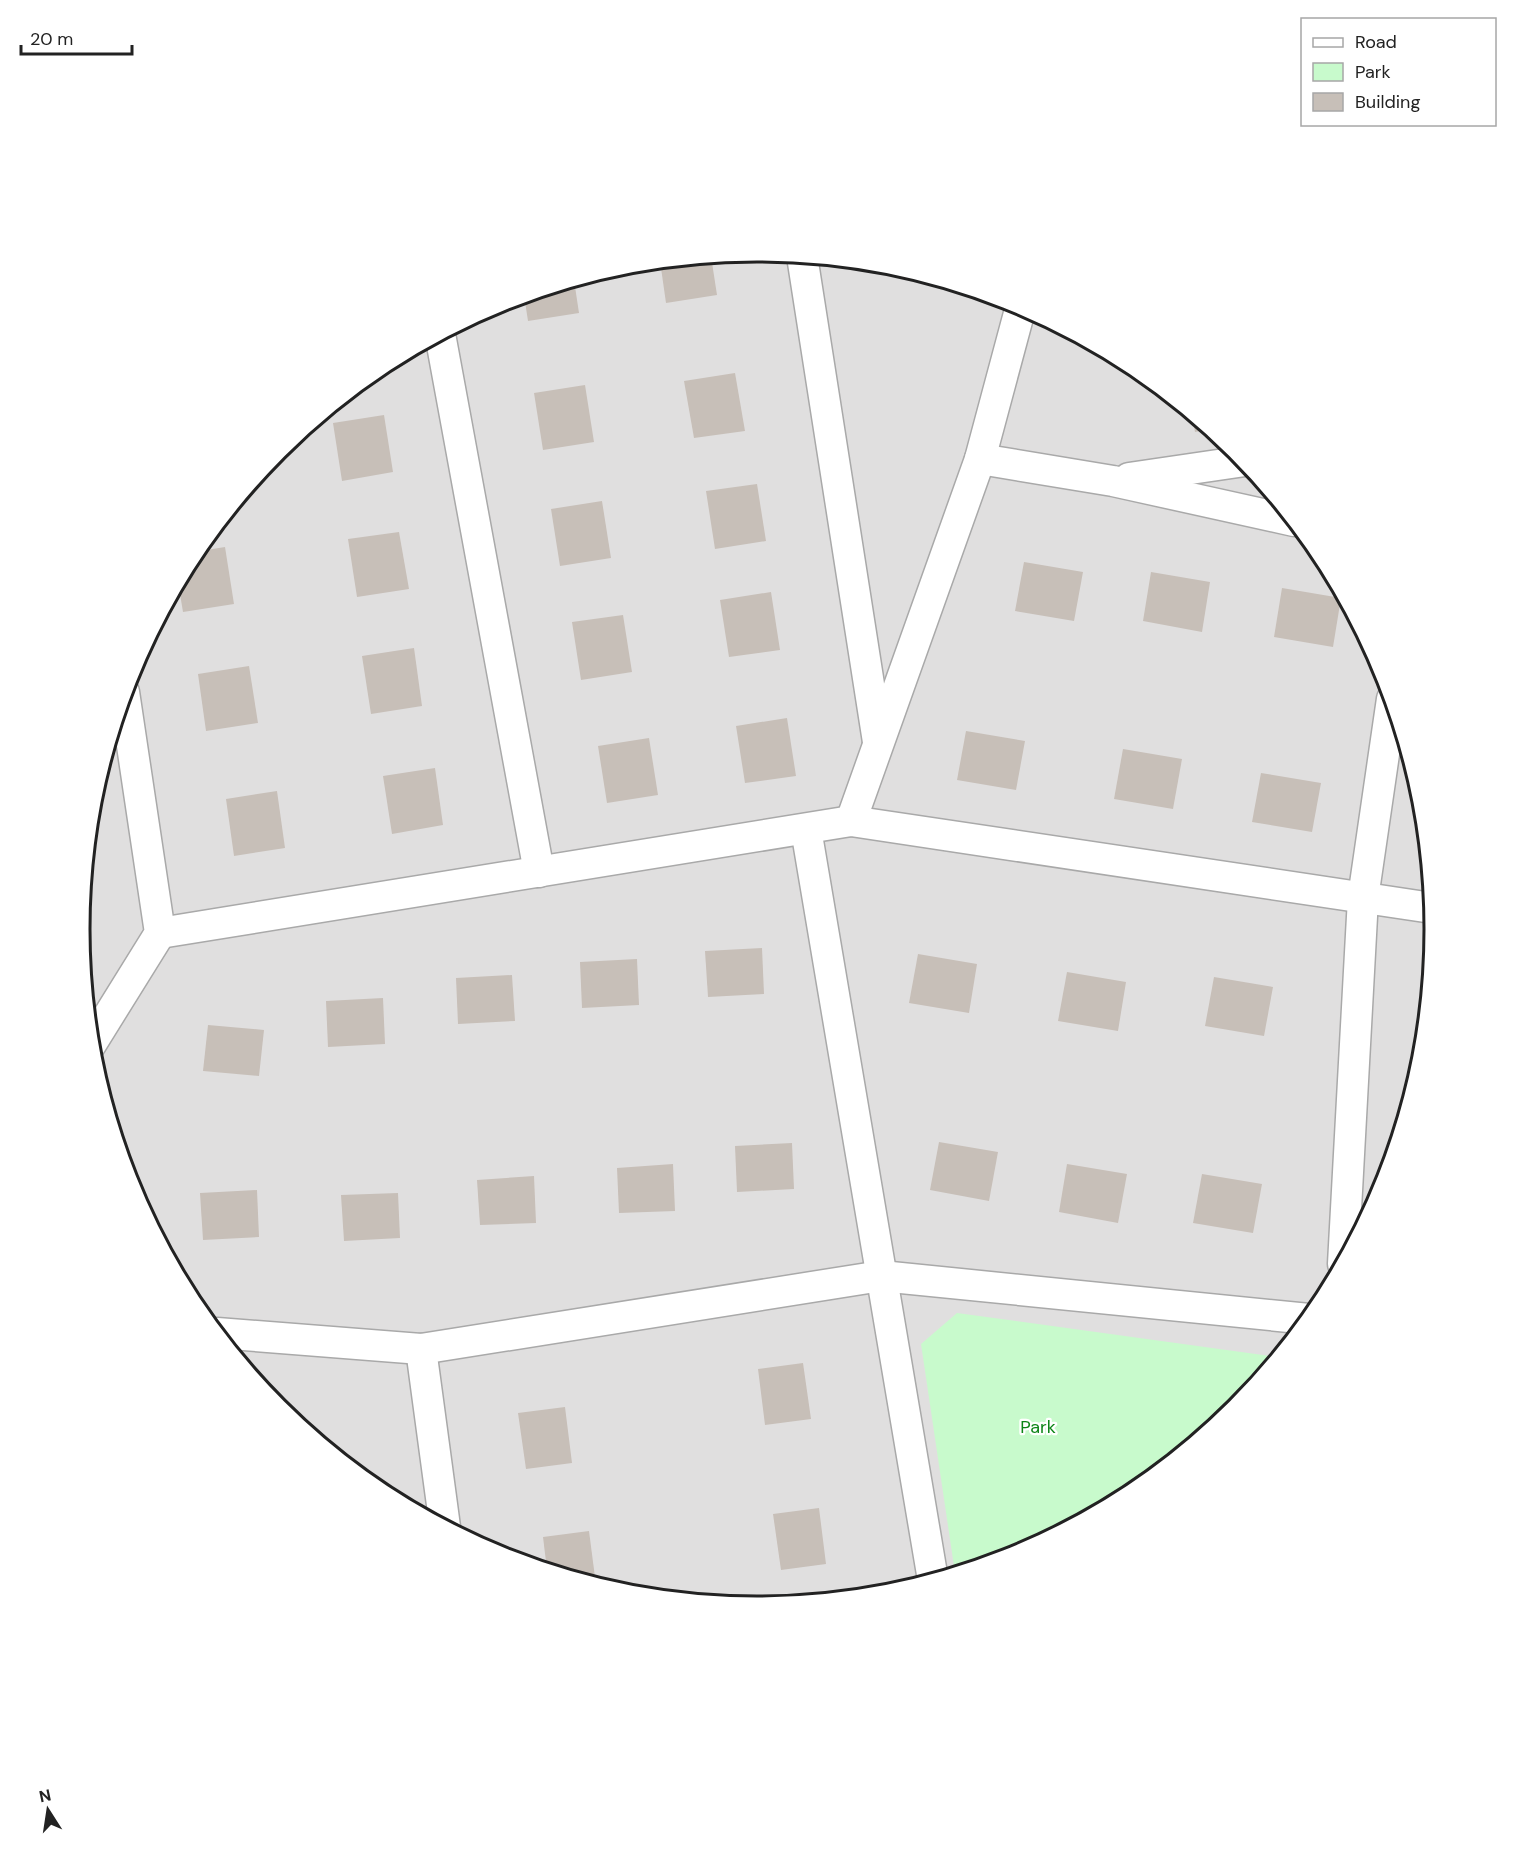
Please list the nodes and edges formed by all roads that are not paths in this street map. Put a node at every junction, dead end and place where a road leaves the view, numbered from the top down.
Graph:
1 (803, 263) edge
2 (1018, 316) edge
3 (441, 342) edge
4 (980, 459) junction
5 (1234, 463) edge
6 (1113, 481) junction
7 (1282, 518) edge
8 (127, 710) edge
9 (1389, 717) edge
10 (878, 745) junction
11 (851, 821) junction
12 (806, 829) junction
13 (539, 872) junction
14 (1363, 898) junction
15 (1423, 907) edge
16 (160, 933) junction
17 (99, 1032) edge
18 (1343, 1247) edge
19 (881, 1276) junction
20 (1299, 1318) edge
21 (227, 1334) edge
22 (421, 1349) junction
23 (444, 1518) edge
24 (932, 1572) edge

1 - 10 street
2 - 4 street
3 - 13 street
4 - 6 street
4 - 10 street
5 - 6 street
6 - 7 street
8 - 16 street
9 - 14 street
10 - 11 street
11 - 12 street
11 - 14 street
12 - 13 street
12 - 19 street
13 - 16 street
14 - 15 street
14 - 18 street
16 - 17 street
19 - 20 street
19 - 22 street
19 - 24 street
21 - 22 street
22 - 23 street

